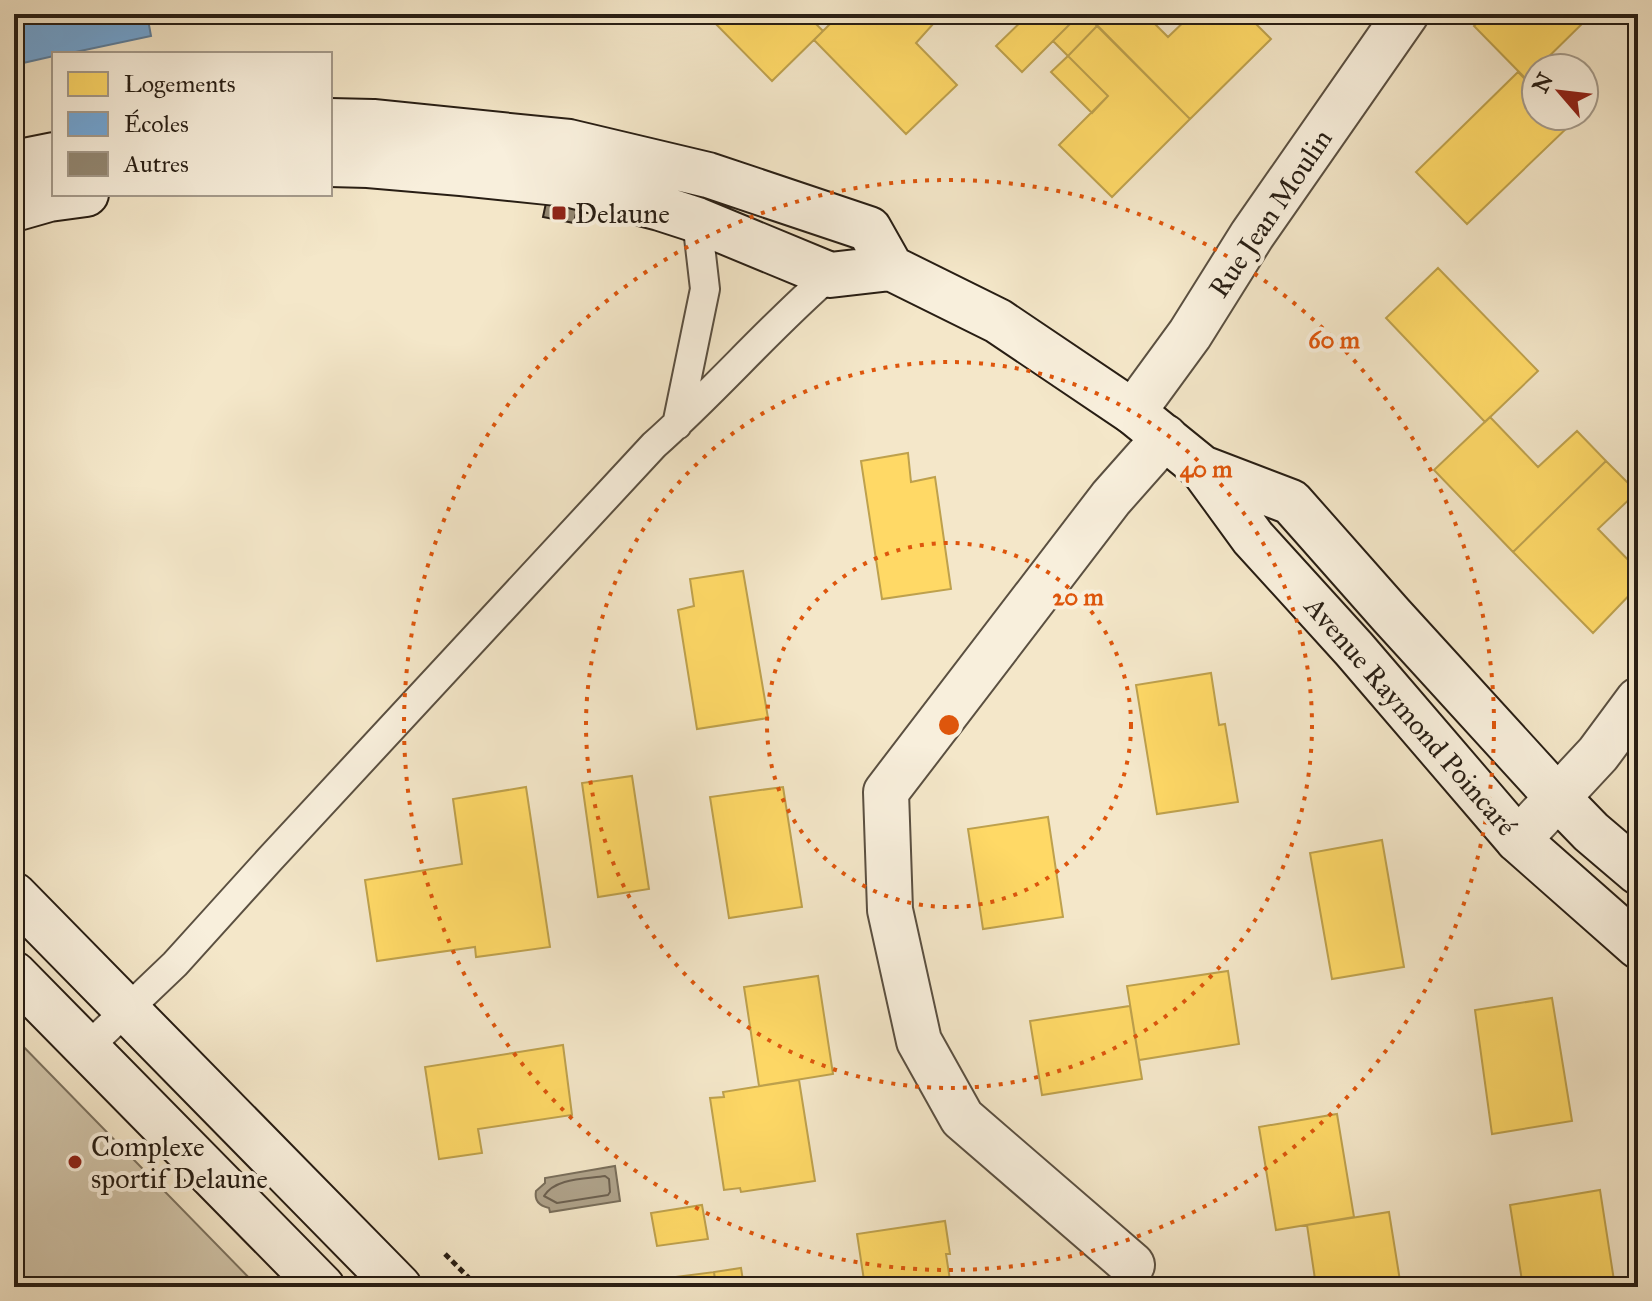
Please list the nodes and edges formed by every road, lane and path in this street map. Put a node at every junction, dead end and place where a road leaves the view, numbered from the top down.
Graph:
1 (1406, 14) edge
2 (341, 121) edge
3 (332, 164) edge
4 (71, 196) edge
5 (14, 209) edge
6 (697, 220) junction
7 (891, 268) junction
8 (830, 275) junction
9 (1149, 424) junction
10 (677, 425) junction
11 (1202, 468) junction
12 (1638, 700) edge
13 (1558, 798) junction
14 (1518, 840) junction
15 (1638, 872) edge
16 (14, 895) edge
17 (1638, 946) edge
18 (14, 974) edge
19 (126, 1010) junction
20 (87, 1048) junction
21 (1132, 1265) dead end
22 (322, 1287) edge
23 (399, 1287) edge

1 - 9 street, Rue Jean Moulin
2 - 7 street
3 - 6 street
4 - 5 street
6 - 8 street
6 - 10 lane
7 - 8 street
7 - 9 street, Avenue Raymond Poincaré
8 - 10 lane
9 - 11 street, Avenue Raymond Poincaré
9 - 21 street, Rue Jean Moulin
10 - 19 lane
11 - 13 street, Avenue Raymond Poincaré
11 - 14 street, Avenue Raymond Poincaré
12 - 13 street
13 - 14 street
13 - 15 street, Avenue Raymond Poincaré
14 - 17 street, Avenue Raymond Poincaré
16 - 19 street
18 - 20 street
19 - 20 lane
19 - 23 street
20 - 22 street

